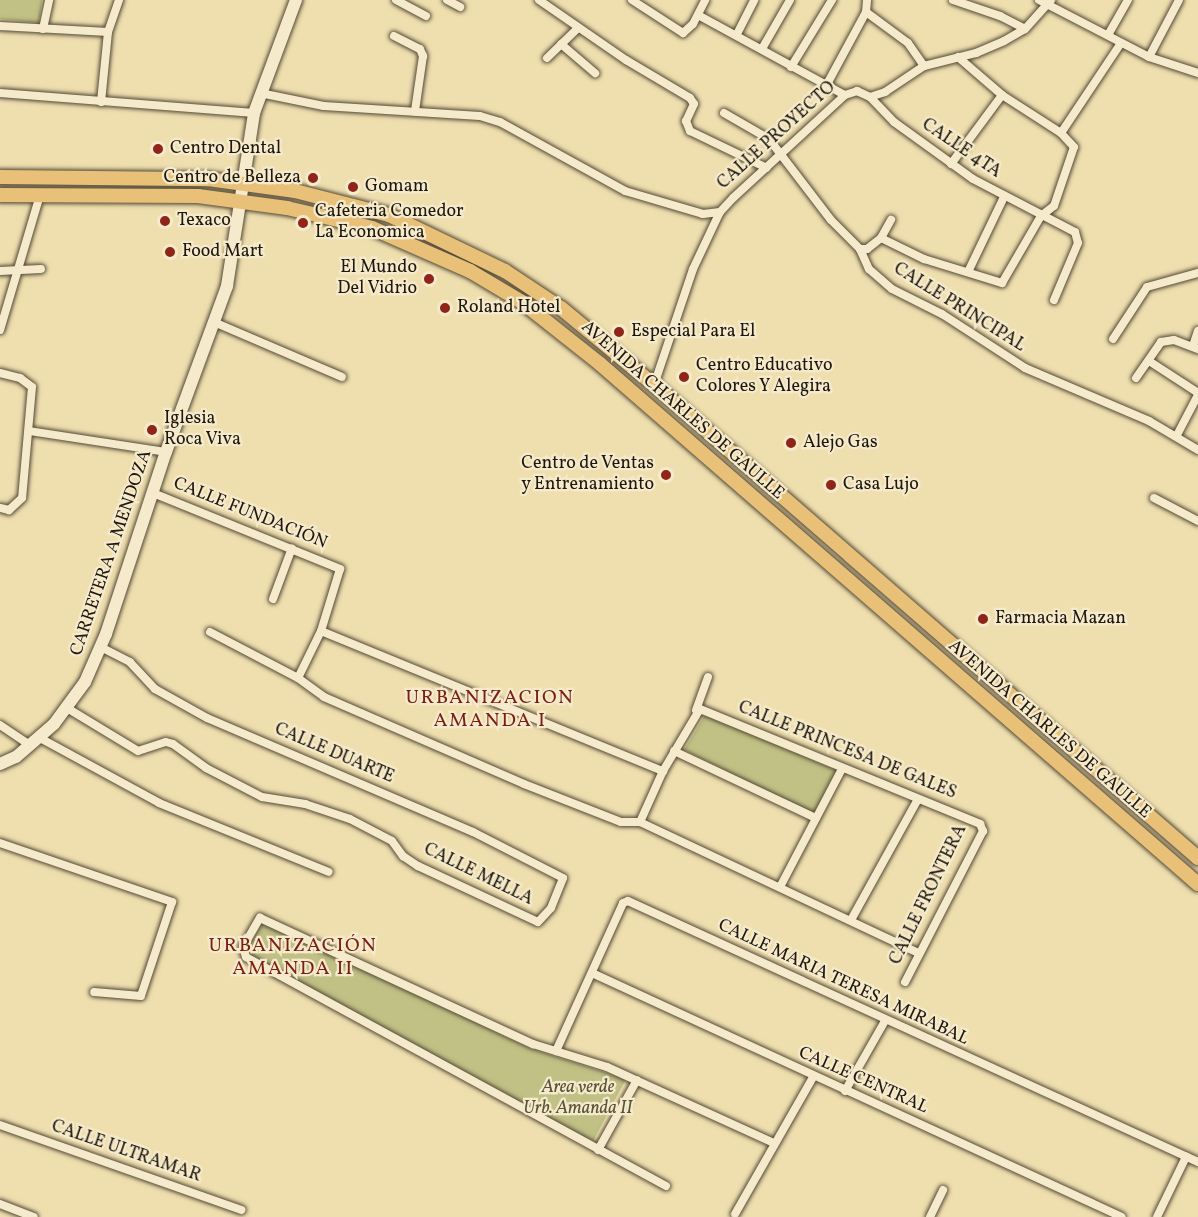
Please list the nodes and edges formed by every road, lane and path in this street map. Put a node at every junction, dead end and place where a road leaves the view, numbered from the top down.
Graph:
1 (49, 0) edge
2 (119, 0) edge
3 (296, 0) edge
4 (396, 0) edge
5 (447, 0) edge
6 (539, 0) edge
7 (632, 0) edge
8 (705, 0) edge
9 (754, 0) edge
10 (790, 0) edge
11 (832, 0) edge
12 (867, 0) edge
13 (953, 0) edge
14 (1039, 0) edge
15 (1128, 0) edge
16 (1179, 0) edge
17 (1049, 3) edge
18 (460, 7) dead end
19 (866, 12) junction
20 (698, 15) junction
21 (426, 16) dead end
22 (0, 26) edge
23 (578, 28) junction
24 (43, 29) junction
25 (1024, 29) junction
26 (108, 32) junction
27 (737, 34) junction
28 (1108, 35) junction
29 (394, 36) dead end
30 (1121, 43) junction
31 (561, 44) junction
32 (763, 47) junction
33 (958, 57) junction
34 (1149, 57) junction
35 (547, 58) dead end
36 (924, 66) junction
37 (791, 67) junction
38 (595, 73) dead end
39 (1198, 73) edge
40 (826, 86) junction
41 (0, 93) edge
42 (260, 93) junction
43 (845, 95) junction
44 (1002, 95) junction
45 (870, 97) junction
46 (100, 102) junction
47 (415, 111) junction
48 (254, 113) junction
49 (723, 113) dead end
50 (1061, 133) junction
51 (782, 157) junction
52 (951, 164) junction
53 (767, 168) junction
54 (0, 177) edge
55 (242, 182) junction
56 (0, 195) edge
57 (40, 195) junction
58 (1004, 197) junction
59 (240, 200) junction
60 (720, 212) junction
61 (1041, 216) junction
62 (891, 220) dead end
63 (881, 238) junction
64 (860, 249) junction
65 (41, 269) dead end
66 (0, 271) edge
67 (17, 271) junction
68 (968, 272) junction
69 (1198, 273) edge
70 (1054, 300) dead end
71 (216, 323) junction
72 (0, 330) edge
73 (1198, 331) edge
74 (1113, 339) dead end
75 (1195, 347) edge
76 (1149, 361) junction
77 (628, 366) junction
78 (0, 373) edge
79 (342, 377) dead end
80 (617, 378) junction
81 (1136, 378) dead end
82 (654, 385) junction
83 (1198, 394) edge
84 (29, 431) junction
85 (1177, 435) junction
86 (1198, 450) edge
87 (166, 452) junction
88 (759, 476) junction
89 (747, 492) junction
90 (153, 493) junction
91 (1155, 498) dead end
92 (0, 508) edge
93 (1198, 521) edge
94 (292, 549) junction
95 (273, 599) dead end
96 (321, 631) junction
97 (210, 632) dead end
98 (100, 647) junction
99 (708, 677) dead end
100 (298, 678) junction
101 (67, 708) junction
102 (698, 710) junction
103 (0, 725) edge
104 (35, 742) junction
105 (674, 751) junction
106 (0, 764) edge
107 (842, 769) junction
108 (663, 771) junction
109 (918, 799) junction
110 (816, 818) junction
111 (640, 822) junction
112 (980, 824) joint
113 (0, 843) edge
114 (1198, 858) edge
115 (329, 872) dead end
116 (1198, 884) edge
117 (780, 887) junction
118 (850, 920) junction
119 (538, 922) joint
120 (919, 954) junction
121 (592, 973) junction
122 (905, 982) dead end
123 (94, 992) dead end
124 (885, 1021) junction
125 (556, 1051) junction
126 (813, 1077) junction
127 (637, 1080) junction
128 (845, 1091) junction
129 (0, 1125) edge
130 (774, 1143) junction
131 (598, 1150) junction
132 (1186, 1157) junction
133 (1198, 1162) edge
134 (666, 1186) dead end
135 (944, 1190) dead end
136 (0, 1204) edge
137 (241, 1210) dead end
138 (735, 1214) dead end
139 (34, 1217) edge
140 (930, 1217) edge
141 (1122, 1217) edge
142 (1156, 1217) edge

1 - 24 street
2 - 26 street
3 - 42 street, CARRETERA A MENDOZA
4 - 21 street
5 - 18 street
6 - 23 street
7 - 20 street
8 - 20 street
9 - 27 street
10 - 32 street
11 - 37 street
12 - 19 street
13 - 25 street
14 - 17 street
15 - 28 street
16 - 34 street
17 - 25 street
17 - 28 street
19 - 36 street
19 - 40 street
20 - 27 street
22 - 24 street
23 - 31 street
23 - 53 street
24 - 26 street
25 - 33 street
26 - 46 street
27 - 32 street
28 - 30 street
29 - 47 street
30 - 34 street
30 - 50 street
31 - 35 street
31 - 38 street
32 - 37 street
33 - 36 street
33 - 44 street
34 - 39 street
36 - 45 street
37 - 40 street
40 - 43 street
41 - 46 street
42 - 47 street
42 - 48 street, CARRETERA A MENDOZA
43 - 45 street, CALLE PROYECTO
43 - 51 street, CALLE PROYECTO
44 - 50 street
44 - 52 street
45 - 52 street, CALLE 4TA
46 - 48 street
47 - 60 street
48 - 55 street, CARRETERA A MENDOZA
49 - 51 street, CALLE PRINCIPAL
50 - 61 street
51 - 53 street, CALLE PROYECTO
51 - 64 street, CALLE PRINCIPAL
52 - 58 street, CALLE 4TA
53 - 60 street, CALLE PROYECTO
54 - 55 main road, AVENIDA CHARLES DE GAULLE
55 - 59 street, CARRETERA A MENDOZA
55 - 77 main road, AVENIDA CHARLES DE GAULLE
56 - 57 main road, AVENIDA CHARLES DE GAULLE
57 - 59 main road, AVENIDA CHARLES DE GAULLE
57 - 67 street
58 - 61 street, CALLE 4TA
58 - 68 street
59 - 71 street, CARRETERA A MENDOZA
59 - 80 main road, AVENIDA CHARLES DE GAULLE
60 - 82 street, CALLE PROYECTO
61 - 68 street
61 - 70 street, CALLE 4TA
62 - 63 street
63 - 64 street
63 - 68 street
64 - 85 street, CALLE PRINCIPAL
65 - 67 street
66 - 67 street
67 - 72 street
69 - 74 street
71 - 79 street
71 - 87 street, CARRETERA A MENDOZA
73 - 75 street
75 - 76 street
76 - 81 street
76 - 83 street
77 - 80 main road
77 - 82 main road, AVENIDA CHARLES DE GAULLE
78 - 84 street
80 - 89 main road, AVENIDA CHARLES DE GAULLE
82 - 88 main road, AVENIDA CHARLES DE GAULLE
83 - 85 street
84 - 87 street
84 - 92 street
85 - 86 street, CALLE PRINCIPAL
87 - 90 street, CARRETERA A MENDOZA
88 - 89 main road
88 - 114 main road, AVENIDA CHARLES DE GAULLE
89 - 116 main road, AVENIDA CHARLES DE GAULLE
90 - 94 street, CALLE FUNDACIÓN
90 - 98 street, CARRETERA A MENDOZA
91 - 93 street
94 - 95 street
94 - 96 street, CALLE FUNDACIÓN
96 - 100 street, CALLE FUNDACIÓN
96 - 108 street
97 - 100 street
98 - 101 street, CARRETERA A MENDOZA
98 - 119 street, CALLE DUARTE
99 - 102 street
100 - 111 street
101 - 104 street, CARRETERA A MENDOZA
101 - 119 street, CALLE MELLA
102 - 105 street
102 - 107 street, CALLE PRINCESA DE GALES
103 - 104 street
104 - 106 street, CARRETERA A MENDOZA
104 - 115 street
105 - 108 street
105 - 110 street
107 - 109 street, CALLE PRINCESA DE GALES
107 - 110 street
108 - 111 street
109 - 112 street, CALLE PRINCESA DE GALES
109 - 118 street
110 - 117 street
111 - 117 street
112 - 120 street, CALLE FRONTERA
113 - 123 street
117 - 118 street
118 - 120 street
120 - 122 street, CALLE FRONTERA
121 - 124 street, CALLE MARIA TERESA MIRABAL
121 - 125 street, CALLE MARIA TERESA MIRABAL
121 - 126 street, CALLE CENTRAL
124 - 128 street
124 - 132 street, CALLE MARIA TERESA MIRABAL
125 - 127 street
125 - 131 street
126 - 128 street, CALLE CENTRAL
126 - 130 street
127 - 130 street
127 - 131 street
128 - 141 street, CALLE CENTRAL
129 - 137 street, CALLE ULTRAMAR
130 - 138 street
131 - 134 street
132 - 133 street, CALLE MARIA TERESA MIRABAL
132 - 142 street
135 - 140 street
136 - 139 street

